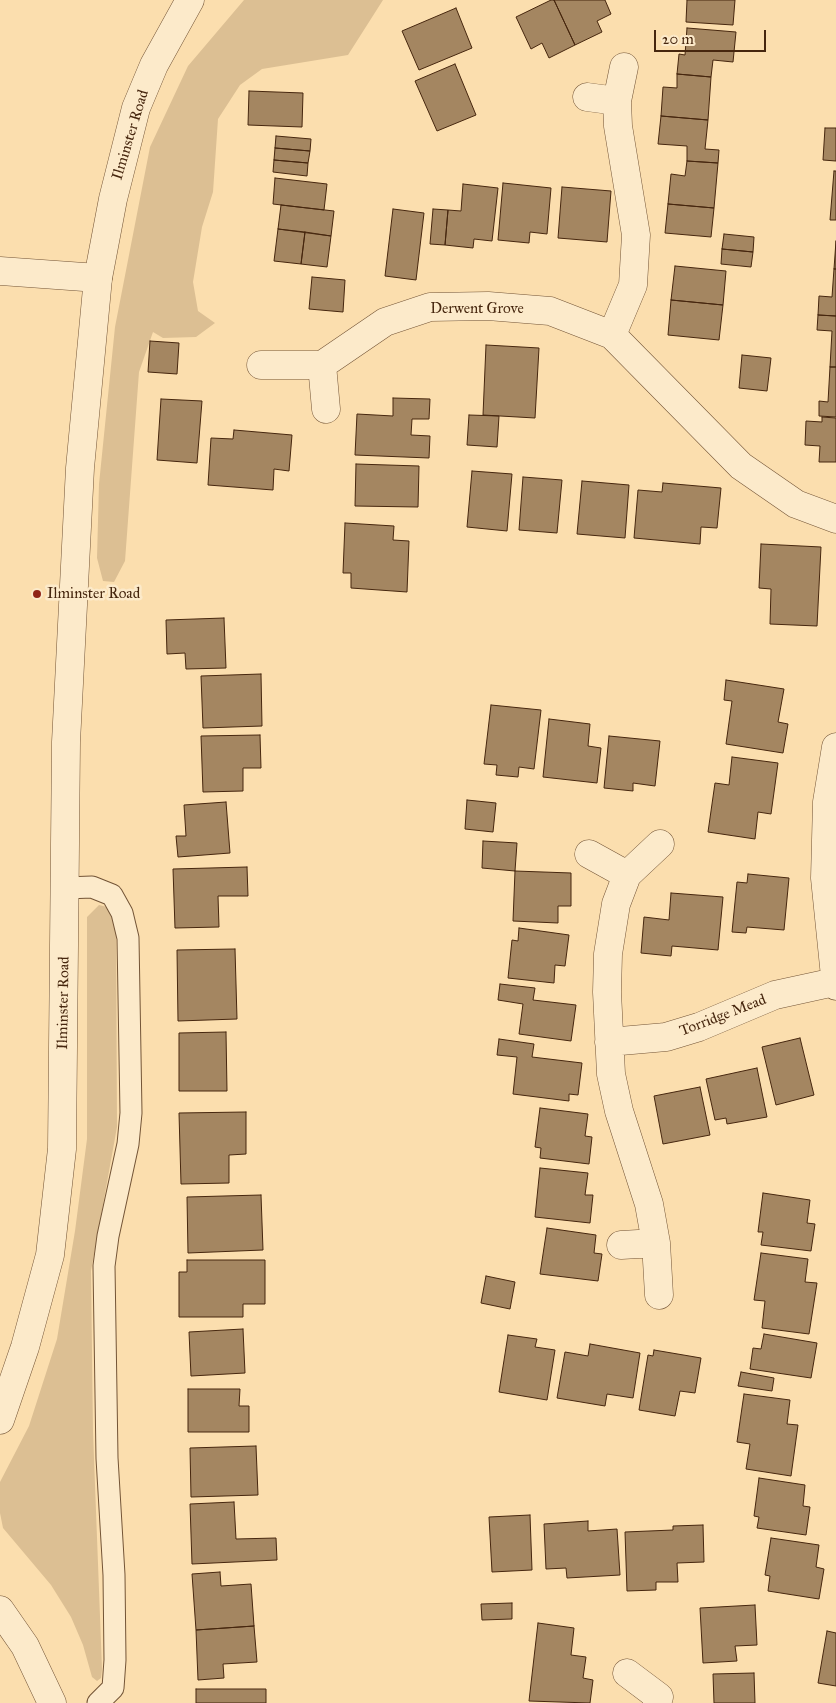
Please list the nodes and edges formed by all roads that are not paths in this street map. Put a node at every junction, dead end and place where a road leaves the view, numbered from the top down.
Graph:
1 (190, 0) edge
2 (624, 67) dead end
3 (587, 97) dead end
4 (617, 101) junction
5 (0, 272) edge
6 (98, 278) junction
7 (612, 335) junction
8 (261, 365) dead end
9 (322, 365) junction
10 (326, 409) dead end
11 (836, 518) edge
12 (836, 747) edge
13 (832, 802) edge
14 (660, 844) dead end
15 (589, 854) dead end
16 (627, 875) junction
17 (64, 888) junction
18 (835, 984) edge
19 (609, 1042) junction
20 (656, 1243) junction
21 (621, 1246) dead end
22 (659, 1295) dead end
23 (0, 1420) edge
24 (0, 1610) edge
25 (627, 1674) dead end
26 (665, 1700) edge
27 (52, 1703) edge
28 (98, 1703) edge

1 - 6 street, Ilminster Road
2 - 4 street
3 - 4 street
4 - 7 street
5 - 6 street
6 - 17 street, Ilminster Road
7 - 9 street, Derwent Grove
7 - 11 street, Derwent Grove
8 - 9 street
9 - 10 street
12 - 13 street
13 - 18 street
14 - 16 street
15 - 16 street
16 - 19 street
17 - 23 street, Ilminster Road
17 - 28 lane
18 - 19 street, Torridge Mead
19 - 20 street
20 - 21 street
20 - 22 street
24 - 27 street
25 - 26 street

